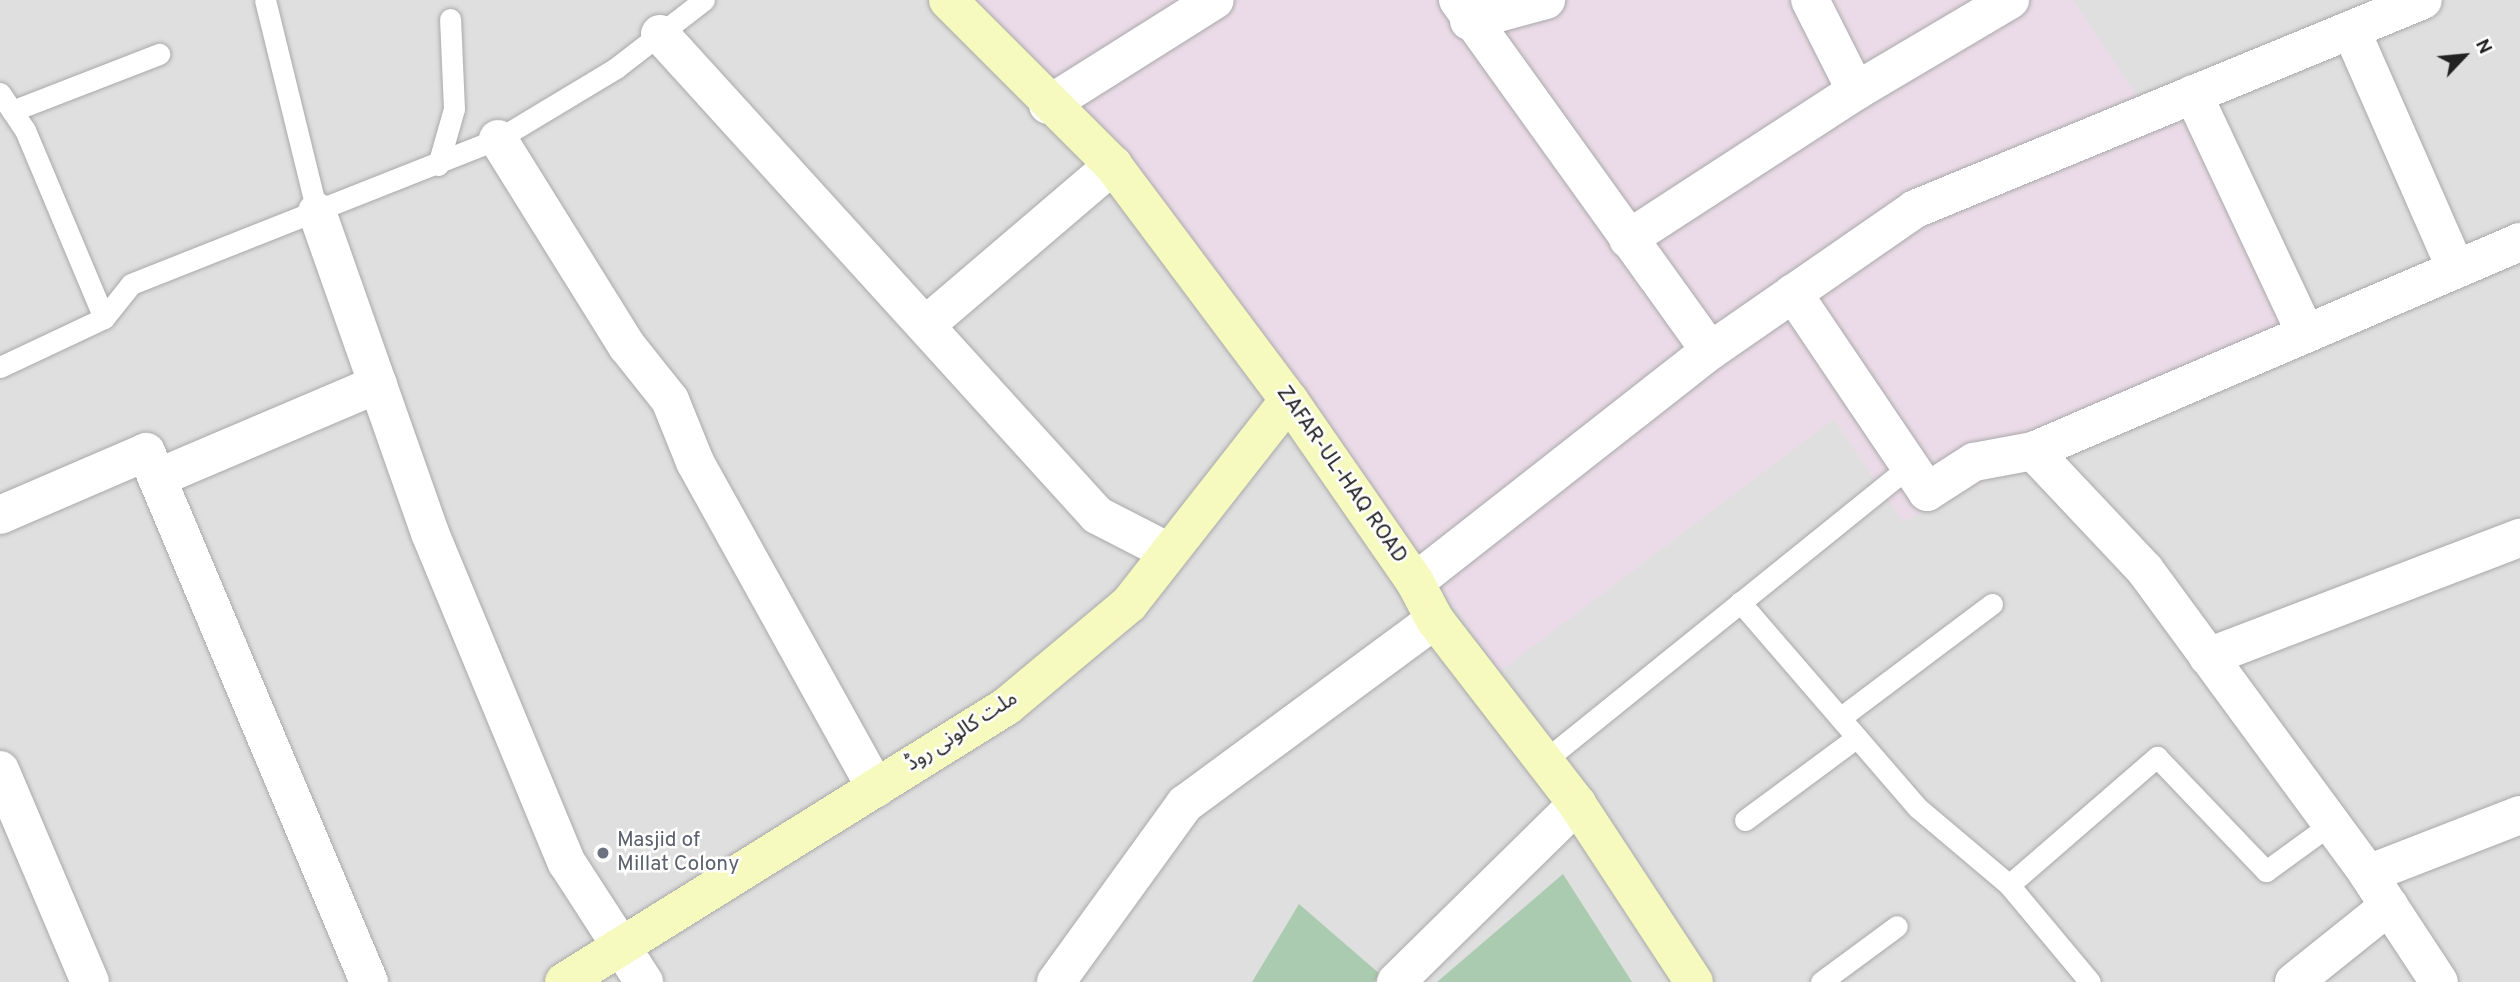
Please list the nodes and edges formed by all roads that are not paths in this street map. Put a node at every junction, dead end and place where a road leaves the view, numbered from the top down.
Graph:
1 (265, 0) edge
2 (704, 0) edge
3 (948, 0) edge
4 (1215, 0) edge
5 (1546, 0) edge
6 (1810, 0) edge
7 (2010, 0) edge
8 (2423, 0) edge
9 (1463, 11) edge
10 (450, 19) dead end
11 (2351, 30) junction
12 (660, 34) junction
13 (159, 54) dead end
14 (1856, 91) junction
15 (0, 93) edge
16 (2193, 94) junction
17 (1048, 105) junction
18 (12, 111) junction
19 (498, 139) junction
20 (1113, 164) junction
21 (438, 165) junction
22 (317, 212) junction
23 (1629, 239) junction
24 (2520, 242) edge
25 (2456, 269) junction
26 (1793, 293) junction
27 (104, 318) junction
28 (927, 324) junction
29 (2306, 334) junction
30 (1710, 351) junction
31 (0, 367) edge
32 (378, 384) junction
33 (1289, 400) junction
34 (2033, 451) junction
35 (1907, 468) junction
36 (157, 478) junction
37 (0, 515) edge
38 (2520, 538) edge
39 (1167, 551) junction
40 (1415, 582) junction
41 (1740, 602) junction
42 (1992, 604) dead end
43 (1435, 620) junction
44 (2208, 657) junction
45 (1840, 719) junction
46 (1857, 737) junction
47 (1544, 761) junction
48 (0, 770) edge
49 (876, 788) junction
50 (1577, 804) junction
51 (2520, 815) edge
52 (1745, 820) dead end
53 (2331, 824) junction
54 (2368, 874) junction
55 (2009, 886) junction
56 (2389, 906) junction
57 (1897, 926) dead end
58 (621, 947) junction
59 (90, 982) edge
60 (369, 982) edge
61 (564, 982) edge
62 (644, 982) edge
63 (1056, 982) edge
64 (1396, 982) edge
65 (1694, 982) edge
66 (1821, 982) edge
67 (2090, 982) edge
68 (2294, 982) edge
69 (2439, 982) edge

1 - 22 lane
2 - 12 lane
3 - 17 street, ZAFAR-UL-HAQ ROAD
4 - 17 street
5 - 9 street
6 - 14 street
7 - 14 street
8 - 11 street
9 - 23 street
10 - 21 lane
11 - 16 street
11 - 25 street
12 - 19 lane
12 - 28 street
13 - 18 lane
14 - 23 street
15 - 18 lane
16 - 26 street
16 - 29 street
17 - 20 street, ZAFAR-UL-HAQ ROAD
18 - 27 lane
19 - 21 lane
19 - 49 street
20 - 28 street
20 - 33 street, ZAFAR-UL-HAQ ROAD
21 - 22 lane
22 - 27 lane
22 - 32 street
23 - 30 street
24 - 25 street
25 - 29 street
26 - 30 street
26 - 35 street
27 - 31 lane
28 - 39 street
29 - 34 street
30 - 40 street
32 - 36 street
32 - 58 street
33 - 39 street, ملت کالونی روڈ
33 - 40 street, ZAFAR-UL-HAQ ROAD
34 - 35 street
34 - 44 street
35 - 41 lane
36 - 37 street
36 - 60 street
38 - 44 street
39 - 49 street, ملت کالونی روڈ
40 - 43 street, ZAFAR-UL-HAQ ROAD
41 - 45 lane
41 - 47 lane
42 - 45 lane
43 - 47 street, ZAFAR-UL-HAQ ROAD
43 - 63 street
44 - 53 street
45 - 46 lane
46 - 52 lane
46 - 55 lane
47 - 50 street, ZAFAR-UL-HAQ ROAD
48 - 59 street
49 - 58 street, ملت کالونی روڈ
50 - 64 street
50 - 65 street, ZAFAR-UL-HAQ ROAD
51 - 54 street
53 - 54 street
53 - 55 lane
54 - 56 street
55 - 67 lane
56 - 68 street
56 - 69 street
57 - 66 lane
58 - 61 street, ملت کالونی روڈ
58 - 62 street

